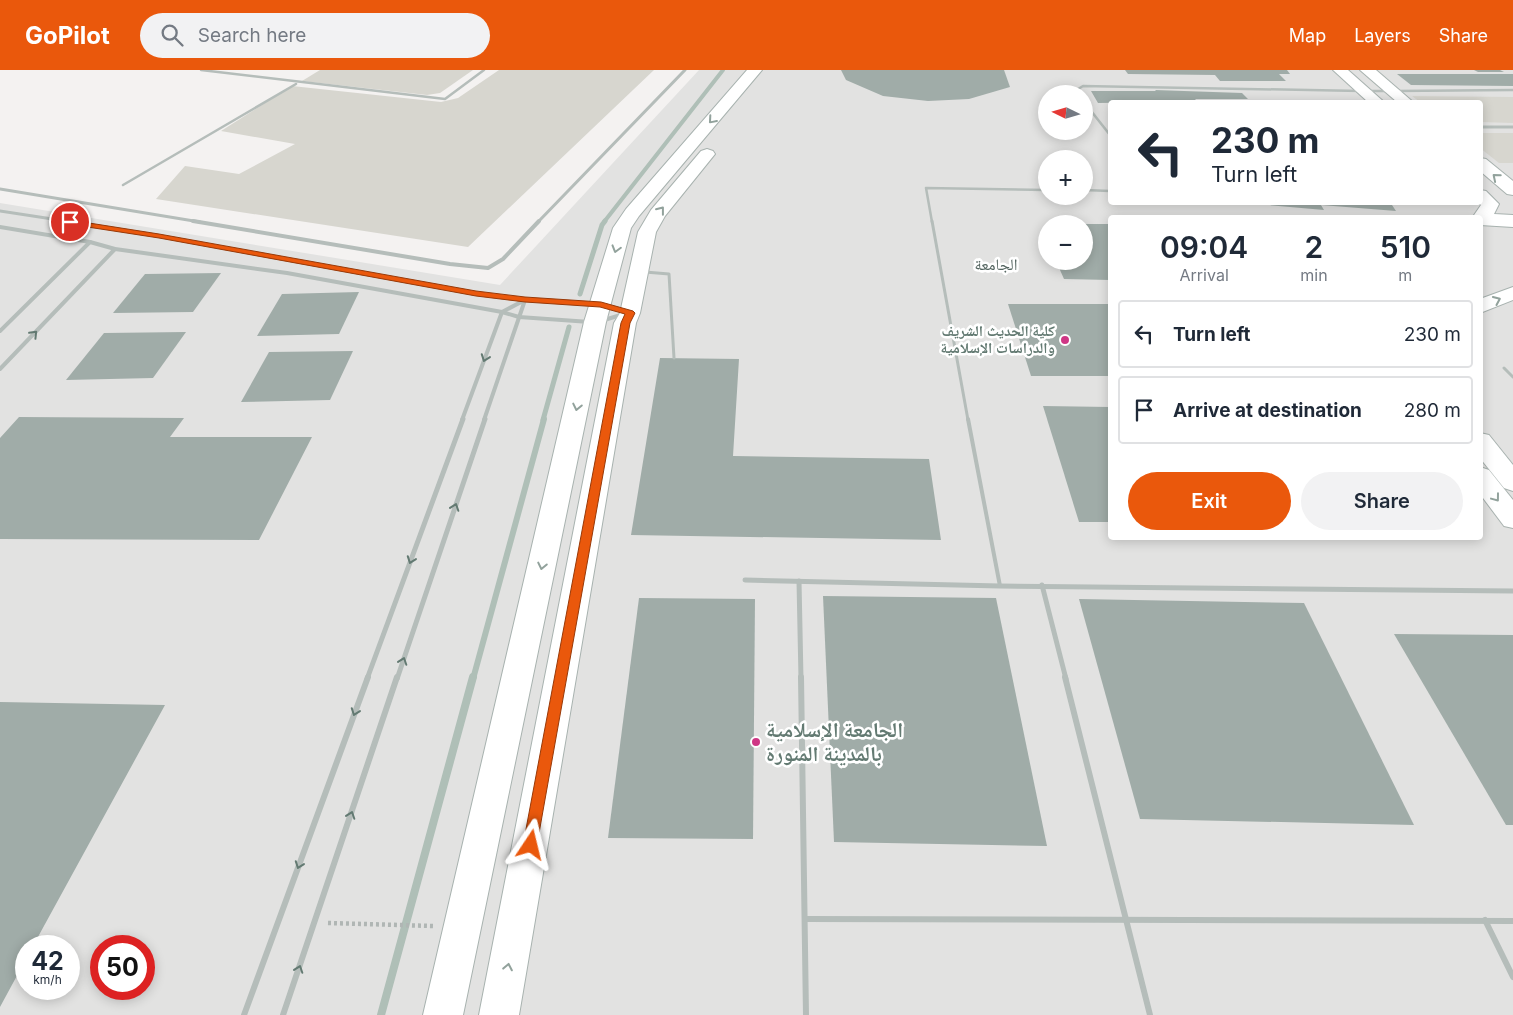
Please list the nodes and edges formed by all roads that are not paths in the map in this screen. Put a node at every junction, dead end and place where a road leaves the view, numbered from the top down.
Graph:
1 (201, 70) edge
2 (484, 70) edge
3 (685, 70) edge
4 (755, 70) edge
5 (775, 70) edge
6 (1340, 70) edge
7 (1367, 70) edge
8 (297, 83) junction
9 (1093, 86) edge
10 (1513, 90) edge
11 (1362, 91) junction
12 (1391, 91) junction
13 (1373, 100) edge
14 (1402, 100) edge
15 (1093, 113) edge
16 (1483, 127) edge
17 (1513, 127) edge
18 (1108, 132) edge
19 (1483, 165) edge
20 (124, 185) dead end
21 (0, 189) edge
22 (1038, 190) edge
23 (1093, 190) edge
24 (1108, 190) edge
25 (1513, 190) edge
26 (1483, 198) edge
27 (0, 211) edge
28 (1483, 217) edge
29 (1483, 219) edge
30 (1513, 221) edge
31 (0, 227) edge
32 (90, 242) junction
33 (115, 249) junction
34 (639, 272) junction
35 (1513, 292) edge
36 (525, 300) junction
37 (1483, 306) edge
38 (502, 312) junction
39 (598, 313) junction
40 (630, 313) junction
41 (519, 317) junction
42 (0, 331) edge
43 (674, 358) dead end
44 (1504, 368) dead end
45 (0, 369) edge
46 (1513, 377) edge
47 (1483, 445) edge
48 (1483, 480) edge
49 (1513, 482) edge
50 (1513, 519) edge
51 (745, 580) dead end
52 (799, 581) junction
53 (1042, 585) junction
54 (1000, 586) junction
55 (1513, 591) edge
56 (805, 919) junction
57 (1126, 919) junction
58 (1485, 920) junction
59 (1513, 920) edge
60 (1513, 977) edge
61 (244, 1015) edge
62 (283, 1015) edge
63 (443, 1015) edge
64 (499, 1015) edge
65 (806, 1015) edge
66 (1150, 1015) edge

1 - 8 lane
2 - 8 lane
3 - 21 street
4 -> 39 main road
34 -> 5 main road
6 - 11 main road
7 - 12 main road
8 - 20 lane
9 - 11 lane
10 - 12 lane
11 - 12 lane
11 - 13 main road
12 - 14 main road
15 - 18 lane
16 - 17 street
25 -> 19 main road
22 - 54 lane
23 - 24 lane
26 - 28 main road
27 - 36 street
29 - 30 main road
31 - 32 street
32 - 33 street
32 - 42 street
33 - 38 street
45 -> 33 street
34 - 40 main road
34 - 43 lane
37 -> 35 main road
36 - 38 street
36 - 39 street
36 - 41 street
38 - 41 street
38 -> 61 street
39 - 40 street
39 - 40 street
39 - 41 street
39 -> 63 main road
64 -> 40 main road
62 -> 41 street
44 - 46 lane
47 - 49 main road
48 -> 50 main road
51 - 52 street
52 - 54 street
52 - 56 street
53 - 54 street
53 - 55 street
53 - 57 street
56 - 57 street
56 - 65 street
57 - 58 street
57 - 66 street
58 - 59 street
58 - 60 street

